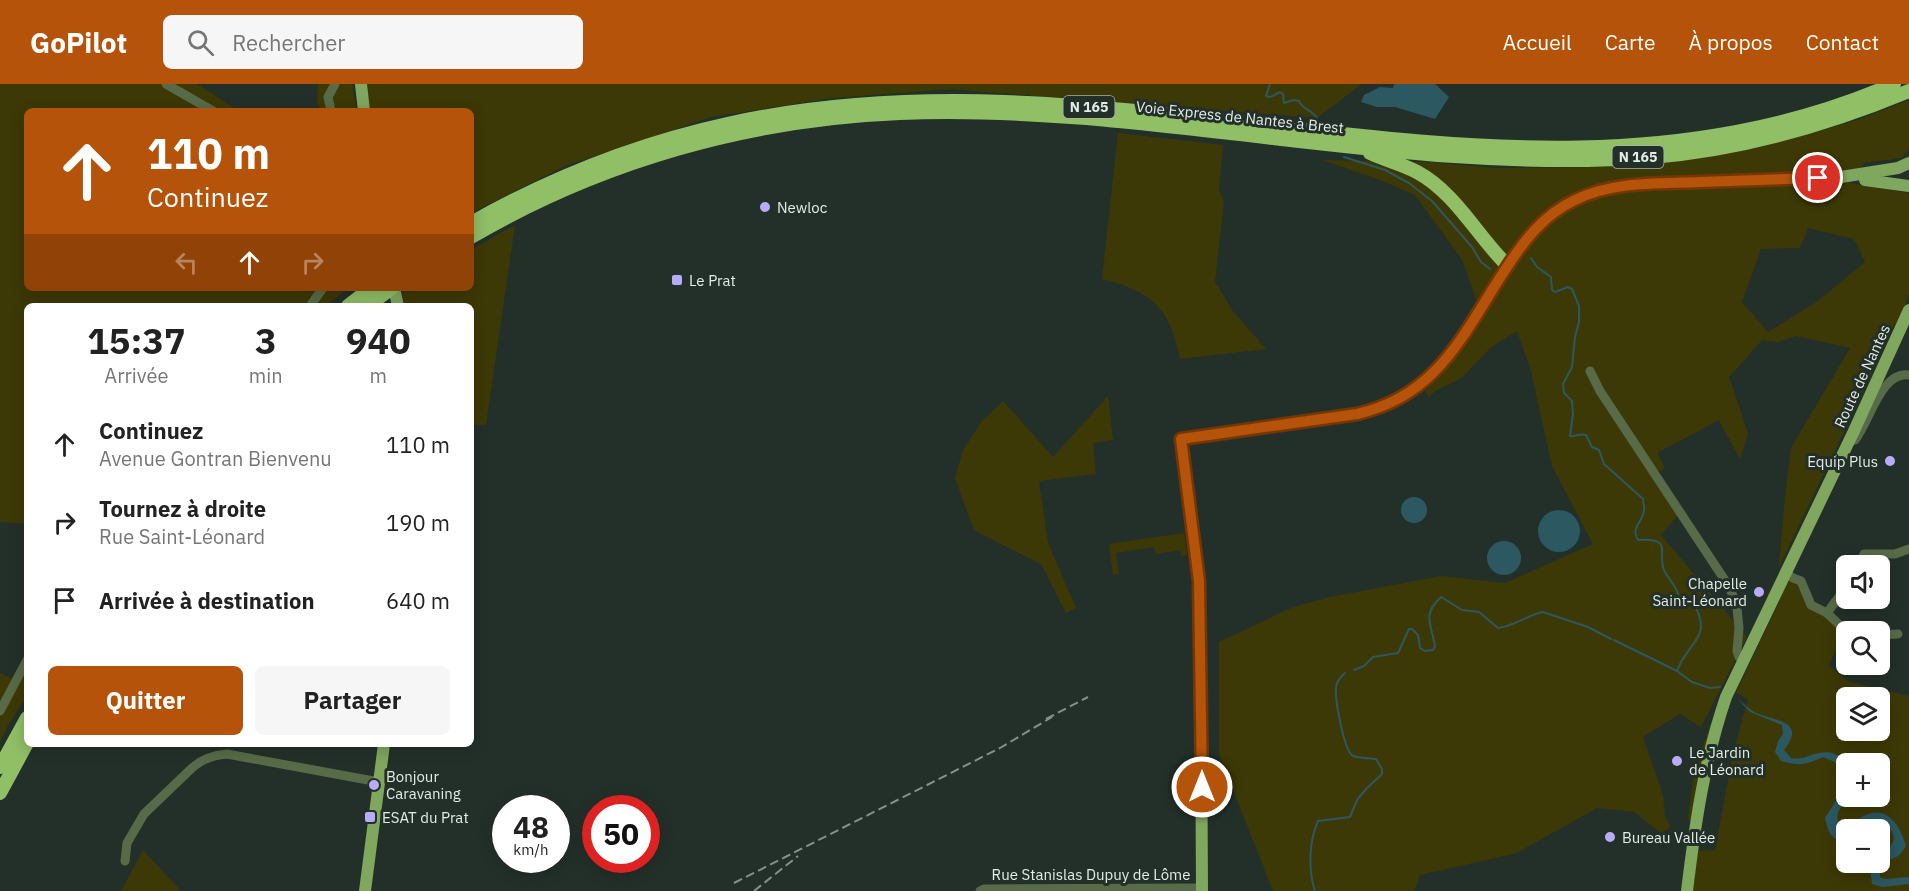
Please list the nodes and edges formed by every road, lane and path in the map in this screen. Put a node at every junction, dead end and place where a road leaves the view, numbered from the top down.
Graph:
1 (166, 84) edge
2 (336, 84) edge
3 (361, 84) edge
4 (1894, 84) edge
5 (1909, 91) edge
6 (208, 108) edge
7 (330, 108) edge
8 (364, 108) edge
9 (1357, 147) junction
10 (1909, 163) edge
11 (1841, 177) junction
12 (1865, 180) joint
13 (1909, 186) edge
14 (474, 221) edge
15 (474, 235) edge
16 (1508, 266) junction
17 (367, 291) edge
18 (389, 291) edge
19 (352, 303) edge
20 (371, 303) edge
21 (1909, 310) edge
22 (1590, 371) dead end
23 (1909, 375) edge
24 (1843, 453) junction
25 (1909, 549) edge
26 (1864, 555) edge
27 (1785, 572) junction
28 (1836, 601) edge
29 (1827, 613) junction
30 (1836, 622) edge
31 (1890, 634) edge
32 (1898, 634) dead end
33 (1202, 660) joint
34 (1743, 660) junction
35 (24, 666) edge
36 (1201, 701) joint
37 (0, 711) edge
38 (24, 723) edge
39 (25, 747) edge
40 (217, 747) edge
41 (384, 747) edge
42 (218, 754) junction
43 (0, 767) edge
44 (379, 782) junction
45 (0, 793) edge
46 (124, 861) dead end
47 (1202, 890) edge
48 (1687, 890) edge
49 (365, 891) edge
50 (980, 891) edge

1 - 6 street
2 - 7 street
3 - 8 main road
4 - 14 highway, Voie Express de Nantes à Brest / N 165
5 - 9 highway, Voie Express de Nantes à Brest / N 165
9 - 15 highway, Voie Express de Nantes à Brest / N 165
9 - 16 highway
10 - 11 main road
11 - 12 street
11 - 16 main road
12 - 13 main road
16 - 33 main road
17 - 19 highway
18 - 20 highway
21 - 24 main road, Route de Nantes
22 - 34 street
23 - 24 street
24 - 27 main road, Route de Nantes
25 - 26 street
27 - 29 street
27 - 34 main road, Route de Nantes
28 - 29 street
29 - 30 street
31 - 32 street
33 - 36 street
34 - 48 main road, Route de Nantes
35 - 37 street
36 - 47 main road
38 - 43 highway
39 - 45 highway
40 - 42 street
41 - 44 main road
42 - 44 street
42 - 46 street
44 - 49 main road
47 - 50 street, Rue Stanislas Dupuy de Lôme

